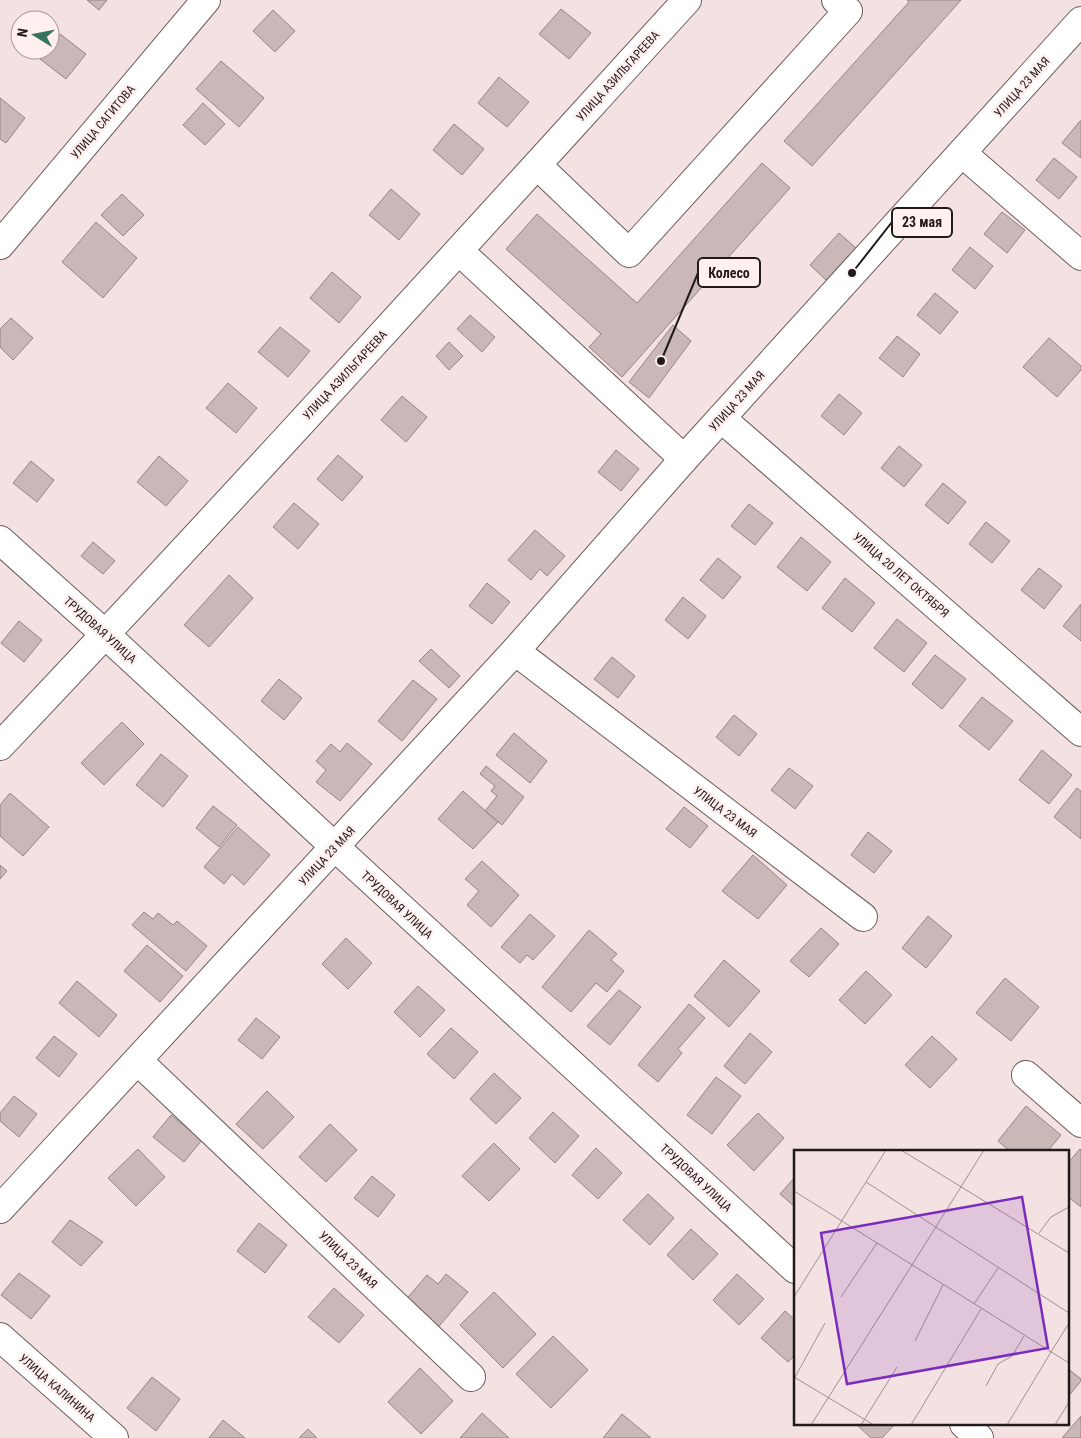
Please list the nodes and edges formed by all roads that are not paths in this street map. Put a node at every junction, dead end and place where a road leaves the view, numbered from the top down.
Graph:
1 (206, 0) edge
2 (687, 0) edge
3 (836, 0) edge
4 (1081, 21) edge
5 (962, 153) junction
6 (537, 165) junction
7 (0, 245) edge
8 (458, 251) junction
9 (1081, 256) edge
10 (721, 418) junction
11 (684, 459) junction
12 (0, 540) edge
13 (106, 635) junction
14 (515, 651) junction
15 (1081, 732) edge
16 (0, 746) edge
17 (335, 847) junction
18 (863, 917) dead end
19 (138, 1061) junction
20 (1026, 1075) dead end
21 (1081, 1123) edge
22 (0, 1209) edge
23 (794, 1268) edge
24 (0, 1337) edge
25 (471, 1377) dead end
26 (966, 1426) edge
27 (114, 1438) edge
28 (979, 1438) edge

1 - 7 street, УЛИЦА САГИТОВА
2 - 6 street, УЛИЦА АЗИЛЬГАРЕЕВА
3 - 6 street
4 - 5 street, УЛИЦА 23 МАЯ
5 - 9 street
5 - 10 street, УЛИЦА 23 МАЯ
6 - 8 street, УЛИЦА АЗИЛЬГАРЕЕВА
8 - 11 street
8 - 13 street, УЛИЦА АЗИЛЬГАРЕЕВА
10 - 11 street, УЛИЦА 23 МАЯ
10 - 15 street, УЛИЦА 20 ЛЕТ ОКТЯБРЯ
11 - 14 street, УЛИЦА 23 МАЯ
12 - 13 street, ТРУДОВАЯ УЛИЦА
13 - 16 street, УЛИЦА АЗИЛЬГАРЕЕВА
13 - 17 street, ТРУДОВАЯ УЛИЦА
14 - 17 street, УЛИЦА 23 МАЯ
14 - 18 street, УЛИЦА 23 МАЯ
17 - 19 street, УЛИЦА 23 МАЯ
17 - 23 street, ТРУДОВАЯ УЛИЦА
19 - 22 street, УЛИЦА 23 МАЯ
19 - 25 street, УЛИЦА 23 МАЯ
20 - 21 street
24 - 27 street, УЛИЦА КАЛИНИНА
26 - 28 street

